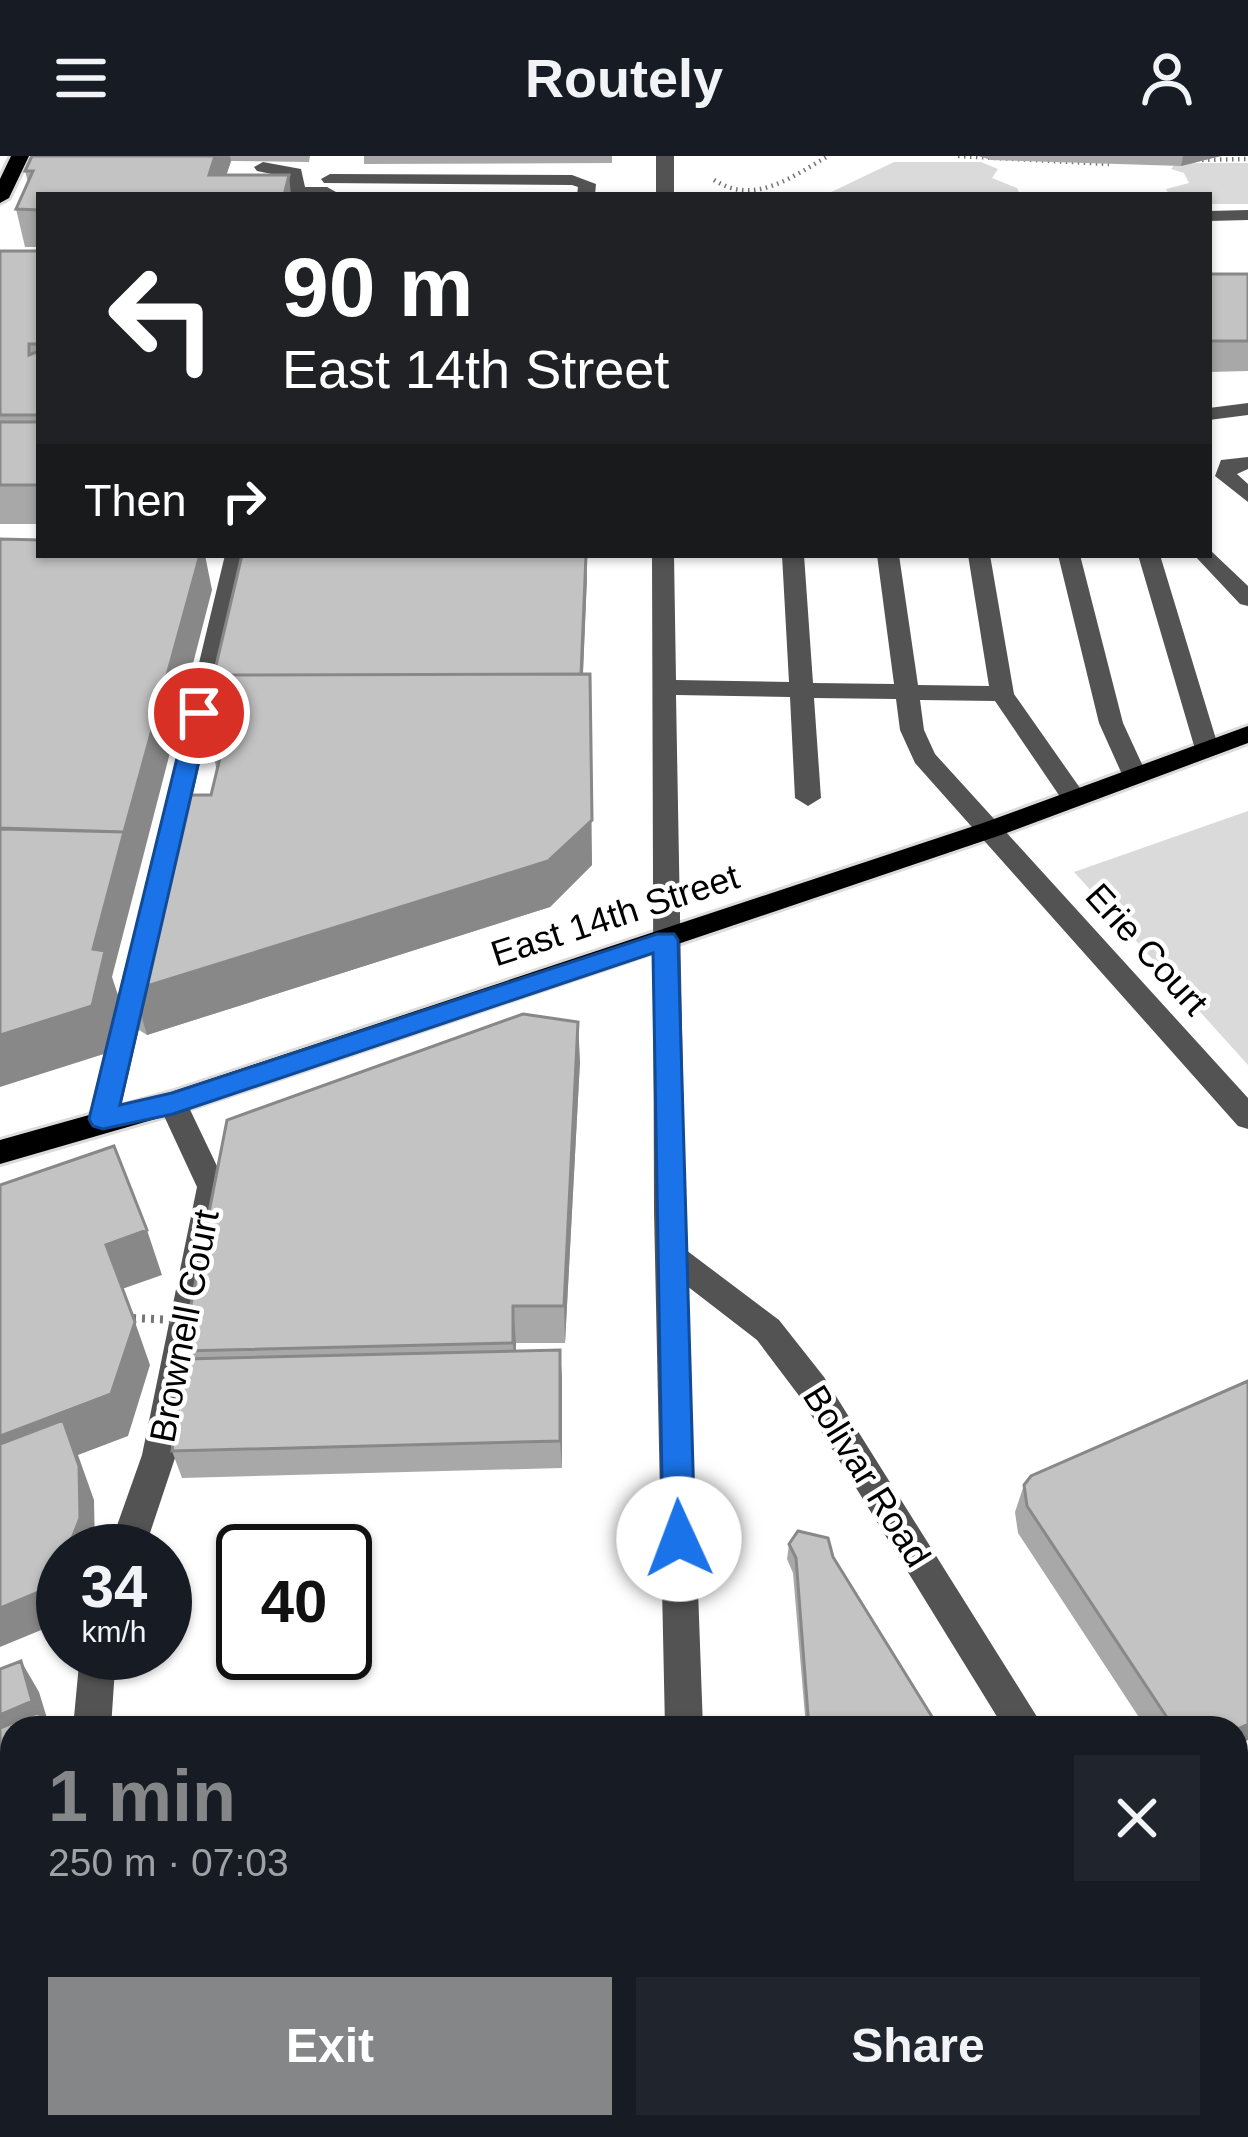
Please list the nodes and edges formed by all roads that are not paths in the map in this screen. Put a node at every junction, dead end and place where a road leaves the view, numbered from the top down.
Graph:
1 (20, 156) edge
2 (335, 156) edge
3 (665, 156) edge
4 (262, 167) dead end
5 (328, 189) edge
6 (296, 192) edge
7 (586, 192) edge
8 (665, 192) edge
9 (32, 194) edge
10 (1, 196) edge
11 (1248, 215) edge
12 (1212, 216) edge
13 (1248, 409) edge
14 (1212, 414) edge
15 (1248, 449) edge
16 (1212, 455) edge
17 (1248, 463) edge
18 (1248, 495) edge
19 (235, 558) edge
20 (663, 558) edge
21 (793, 558) edge
22 (887, 558) edge
23 (979, 558) edge
24 (1070, 558) edge
25 (1150, 558) edge
26 (1208, 558) edge
27 (1248, 599) edge
28 (662, 687) junction
29 (802, 690) junction
30 (907, 692) junction
31 (1002, 694) junction
32 (1248, 734) edge
33 (1207, 749) junction
34 (1134, 775) junction
35 (808, 798) dead end
36 (1074, 798) junction
37 (992, 829) junction
38 (162, 869) edge
39 (146, 936) edge
40 (665, 940) junction
41 (173, 1103) junction
42 (1248, 1118) edge
43 (103, 1119) junction
44 (0, 1152) edge
45 (670, 1256) junction
46 (135, 1524) edge
47 (96, 1680) edge
48 (93, 1716) edge
49 (684, 1716) edge
50 (1018, 1716) edge

1 - 10 main road
2 - 5 street
3 - 8 street
4 - 6 street
5 - 6 street
5 - 7 street
9 - 10 street
11 - 12 street
13 - 14 street
15 - 16 street
17 - 18 street
19 - 38 street
20 - 28 street
21 - 29 street
22 - 30 street, Erie Court
23 - 31 street
24 - 34 street
25 - 33 street
26 - 27 street
28 - 29 street
28 - 40 street
29 - 30 street
29 - 35 street
30 - 31 street
30 - 37 street, Erie Court
31 - 36 street
32 - 33 main road, East 14th Street
33 - 34 main road, East 14th Street
34 - 36 main road, East 14th Street
36 - 37 main road, East 14th Street
37 - 40 main road, East 14th Street
37 - 42 street, Erie Court
39 - 43 street
40 - 41 main road, East 14th Street
40 - 45 street
41 - 43 main road, East 14th Street
41 - 46 street, Brownell Court
43 - 44 main road, East 14th Street
45 - 49 street
45 - 50 street, Bolivar Road
47 - 48 street

